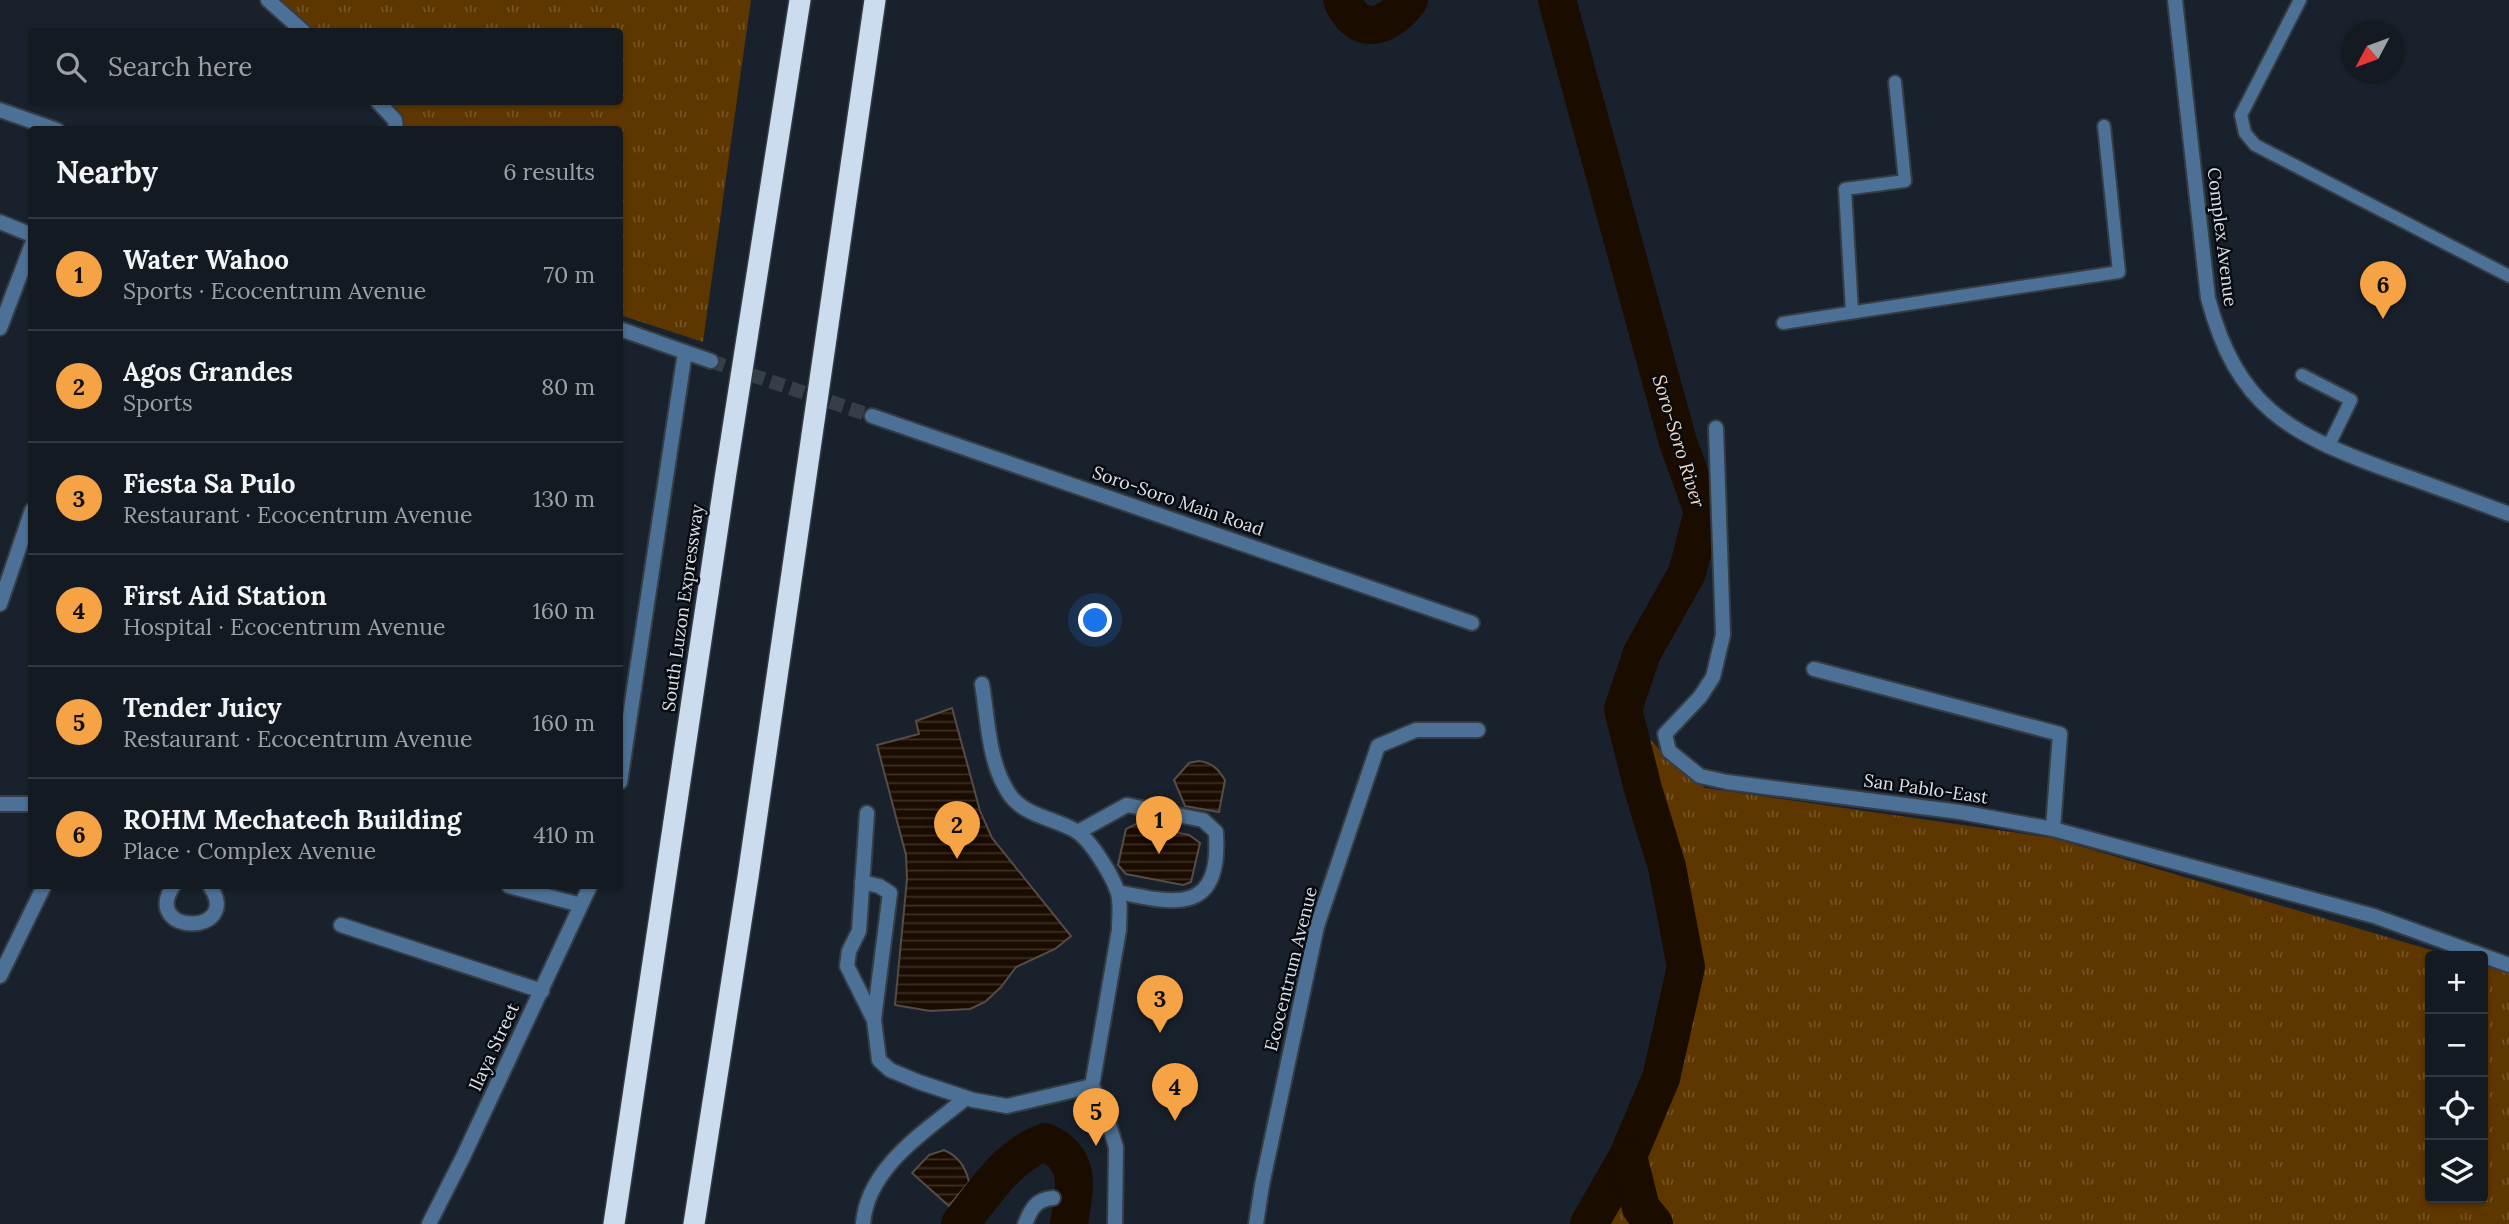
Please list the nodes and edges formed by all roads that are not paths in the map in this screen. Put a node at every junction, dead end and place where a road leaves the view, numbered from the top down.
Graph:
1 (268, 0) edge
2 (800, 0) edge
3 (875, 0) edge
4 (2175, 0) edge
5 (2300, 0) edge
6 (300, 28) edge
7 (1895, 82) dead end
8 (380, 105) edge
9 (0, 110) edge
10 (46, 126) edge
11 (396, 126) edge
12 (2104, 126) dead end
13 (0, 222) edge
14 (28, 233) edge
15 (28, 254) edge
16 (2509, 276) edge
17 (1852, 312) junction
18 (1783, 323) dead end
19 (0, 328) edge
20 (623, 330) edge
21 (685, 352) junction
22 (711, 360) tunnel mouth
23 (2302, 375) dead end
24 (872, 416) tunnel mouth
25 (1716, 428) dead end
26 (2328, 447) junction
27 (2509, 514) edge
28 (28, 522) edge
29 (0, 604) edge
30 (1472, 623) dead end
31 (1814, 669) dead end
32 (982, 684) dead end
33 (1478, 730) dead end
34 (623, 754) edge
35 (0, 804) edge
36 (28, 804) edge
37 (867, 813) dead end
38 (2053, 829) junction
39 (1078, 832) junction
40 (862, 882) junction
41 (43, 889) edge
42 (171, 889) edge
43 (212, 889) edge
44 (520, 889) edge
45 (589, 889) edge
46 (1118, 892) junction
47 (581, 905) junction
48 (341, 925) dead end
49 (2509, 965) edge
50 (0, 976) edge
51 (542, 991) junction
52 (874, 1020) junction
53 (1092, 1086) junction
54 (966, 1098) junction
55 (1053, 1198) dead end
56 (429, 1224) edge
57 (614, 1224) edge
58 (694, 1224) edge
59 (863, 1224) edge
60 (1025, 1224) edge
61 (1115, 1224) edge
62 (1256, 1224) edge

1 - 6 street
2 - 57 highway, South Luzon Expressway
3 - 58 highway
4 - 26 street, Complex Avenue
5 - 16 lane
7 - 17 lane
8 - 11 street
9 - 10 street
12 - 17 lane
13 - 14 street
15 - 19 street
17 - 18 lane
20 - 21 street
21 - 22 street
21 - 34 street
23 - 26 lane
24 - 30 street, Soro-Soro Main Road
25 - 38 street, San Pablo-East
26 - 27 street, Complex Avenue
28 - 29 street
31 - 38 street
32 - 39 street
33 - 62 street, Ecocentrum Avenue
35 - 36 street
37 - 40 street
38 - 49 street, San Pablo-East
39 - 46 street
39 - 46 street
40 - 52 street
40 - 52 street
41 - 50 street
42 - 43 street
44 - 47 street
45 - 47 street, Ilaya Street
46 - 53 street
47 - 51 street, Ilaya Street
48 - 51 street
51 - 56 street, Ilaya Street
52 - 54 street
53 - 54 street
53 - 61 street
54 - 59 street
55 - 60 street

